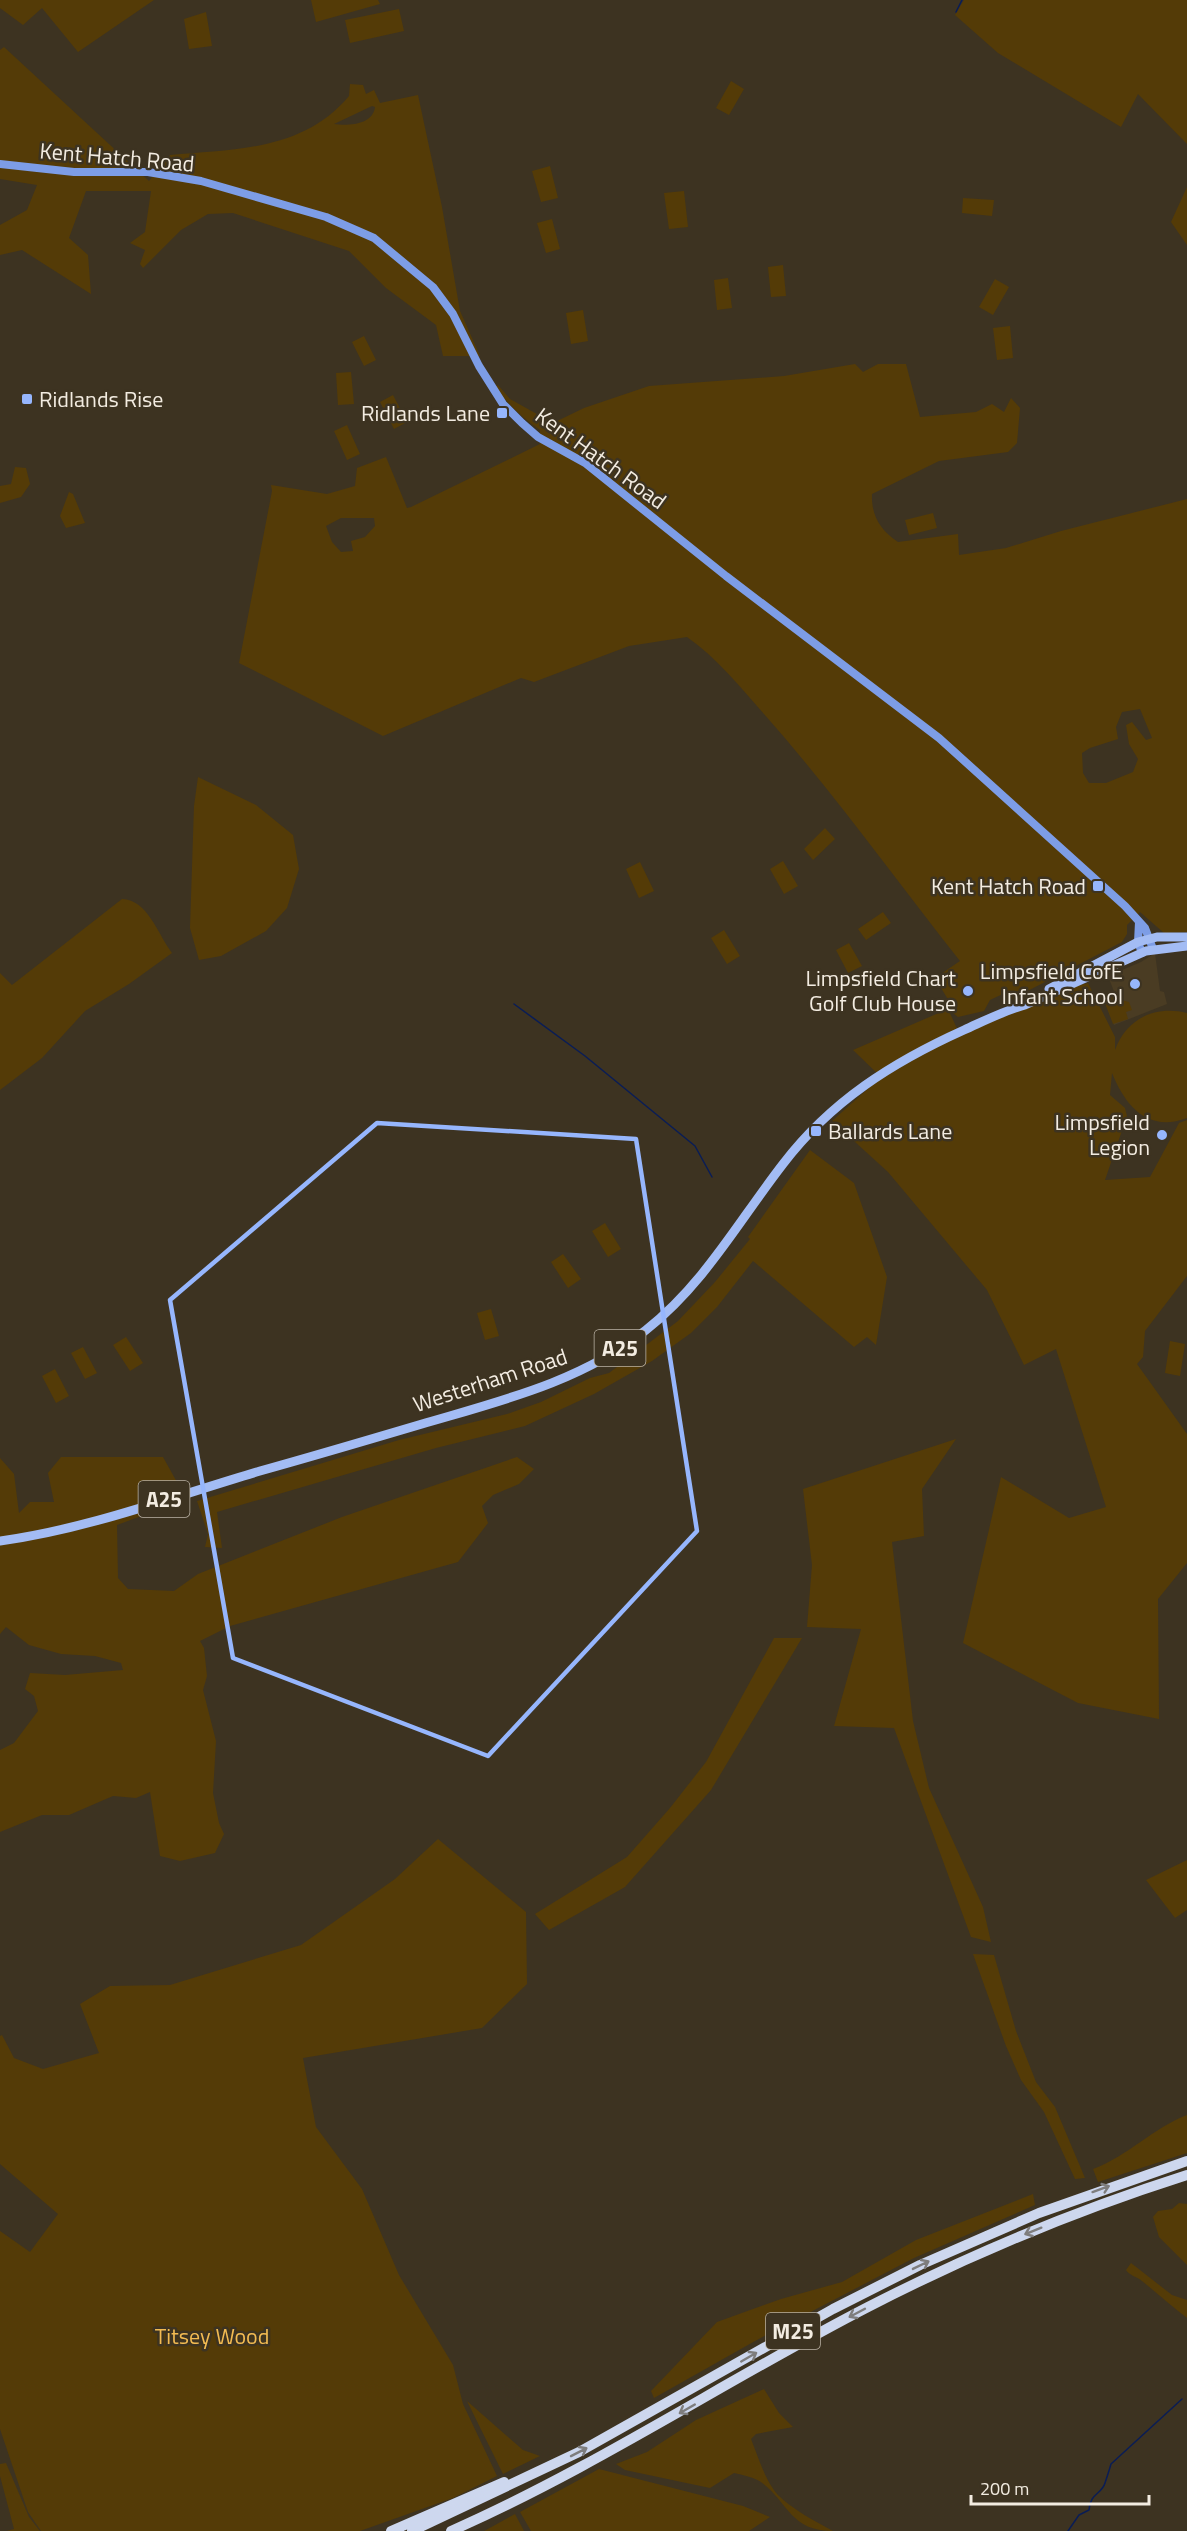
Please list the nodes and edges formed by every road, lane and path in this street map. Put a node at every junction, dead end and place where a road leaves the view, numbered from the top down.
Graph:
1 (0, 164) edge
2 (1138, 922) junction
3 (1187, 937) edge
4 (1148, 939) junction
5 (1138, 942) junction
6 (1187, 945) edge
7 (1148, 951) junction
8 (1009, 1010) junction
9 (0, 1541) edge
10 (1187, 2161) edge
11 (1187, 2175) edge
12 (550, 2466) junction
13 (498, 2509) junction
14 (392, 2531) edge
15 (412, 2531) edge
16 (451, 2531) edge
17 (463, 2531) edge

1 - 2 main road, Kent Hatch Road
2 - 4 main road, Kent Hatch Road
2 - 5 main road
3 - 4 main road, A25
4 - 5 main road, Westerham Road / A25
4 - 7 main road, Kent Hatch Road
5 - 7 main road
5 - 8 main road, Westerham Road / A25
6 - 7 main road, Westerham Road
7 - 8 main road, Westerham Road
8 - 9 main road, Westerham Road / A25
12 -> 10 highway, M25
11 -> 13 highway, M25
12 - 14 highway, M25
12 - 15 highway, M25
13 - 16 highway, M25
13 - 17 highway, M25

